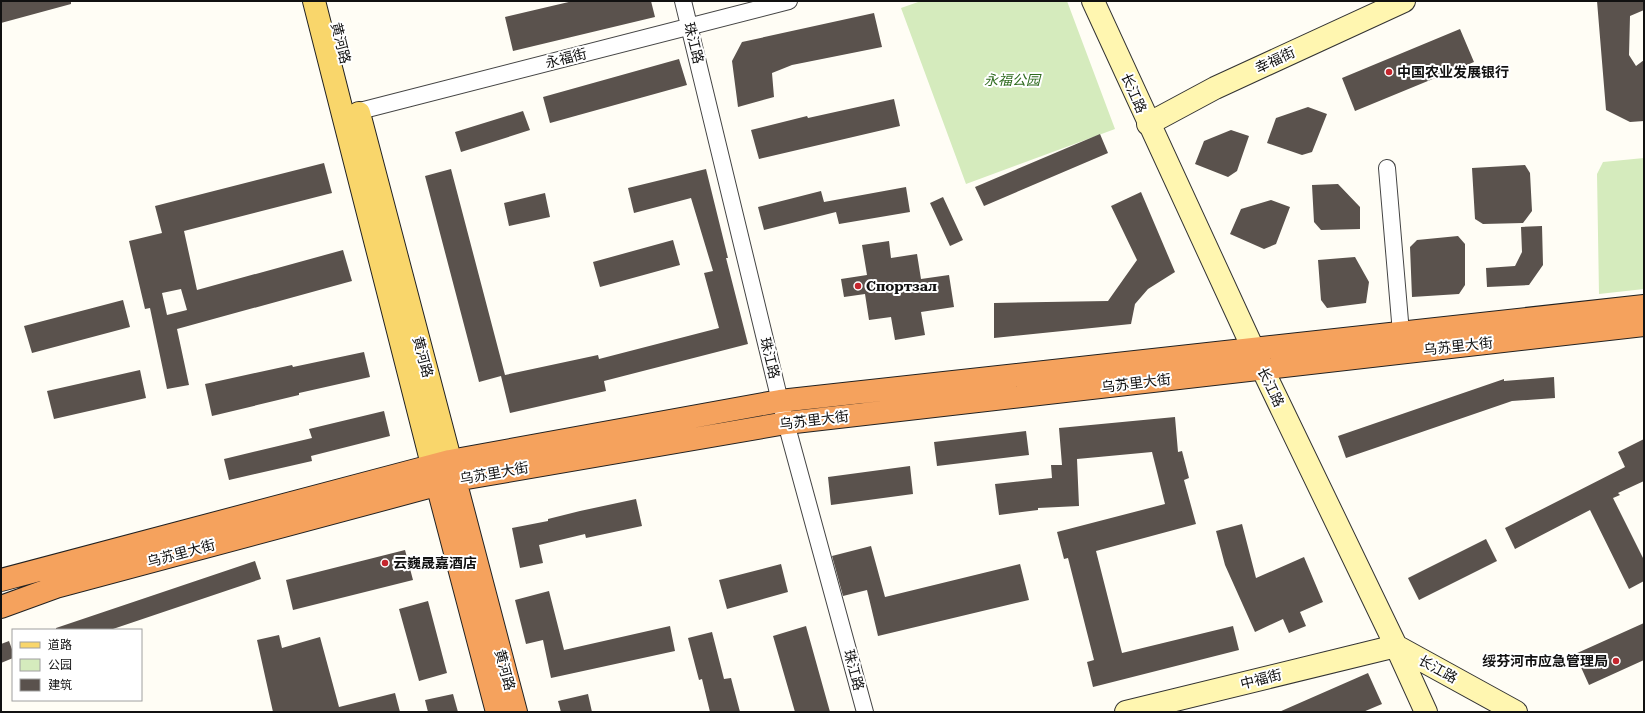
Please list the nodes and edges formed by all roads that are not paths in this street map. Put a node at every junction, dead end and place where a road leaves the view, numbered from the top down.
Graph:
1 (314, 1) edge
2 (330, 1) edge
3 (683, 1) edge
4 (789, 1) edge
5 (1093, 1) edge
6 (1404, 1) edge
7 (690, 26) junction
8 (351, 113) junction
9 (1148, 124) junction
10 (1387, 168) dead end
11 (1644, 306) edge
12 (1644, 325) edge
13 (1401, 332) junction
14 (1253, 349) junction
15 (1262, 368) junction
16 (780, 401) junction
17 (786, 423) junction
18 (444, 472) junction
19 (1, 580) edge
20 (1, 607) edge
21 (1396, 646) junction
22 (497, 712) edge
23 (516, 712) edge
24 (865, 712) edge
25 (1126, 712) edge
26 (1426, 712) edge
27 (1516, 712) edge

1 - 8 main road, 黄河路
2 - 8 main road, 黄河路
3 - 7 street, 珠江路
4 - 7 street, 永福街
5 - 9 street, 长江路
6 - 9 street, 幸福街
7 - 8 street, 永福街
7 - 16 street, 珠江路
8 - 18 main road, 黄河路
9 - 14 street, 长江路
10 - 13 street
11 - 13 highway, 乌苏里大街
12 - 15 highway, 乌苏里大街
13 - 14 highway, 乌苏里大街
14 - 15 street, 长江路
14 - 16 highway, 乌苏里大街
15 - 17 highway, 乌苏里大街
15 - 21 street, 长江路
16 - 17 street, 珠江路
16 - 18 highway, 乌苏里大街
17 - 18 highway, 乌苏里大街
17 - 24 street, 珠江路
18 - 19 highway, 乌苏里大街
18 - 20 highway, 乌苏里大街
18 - 22 highway, 黄河路
18 - 23 highway, 黄河路
21 - 25 street, 中福街
21 - 26 street
21 - 27 street, 长江路

